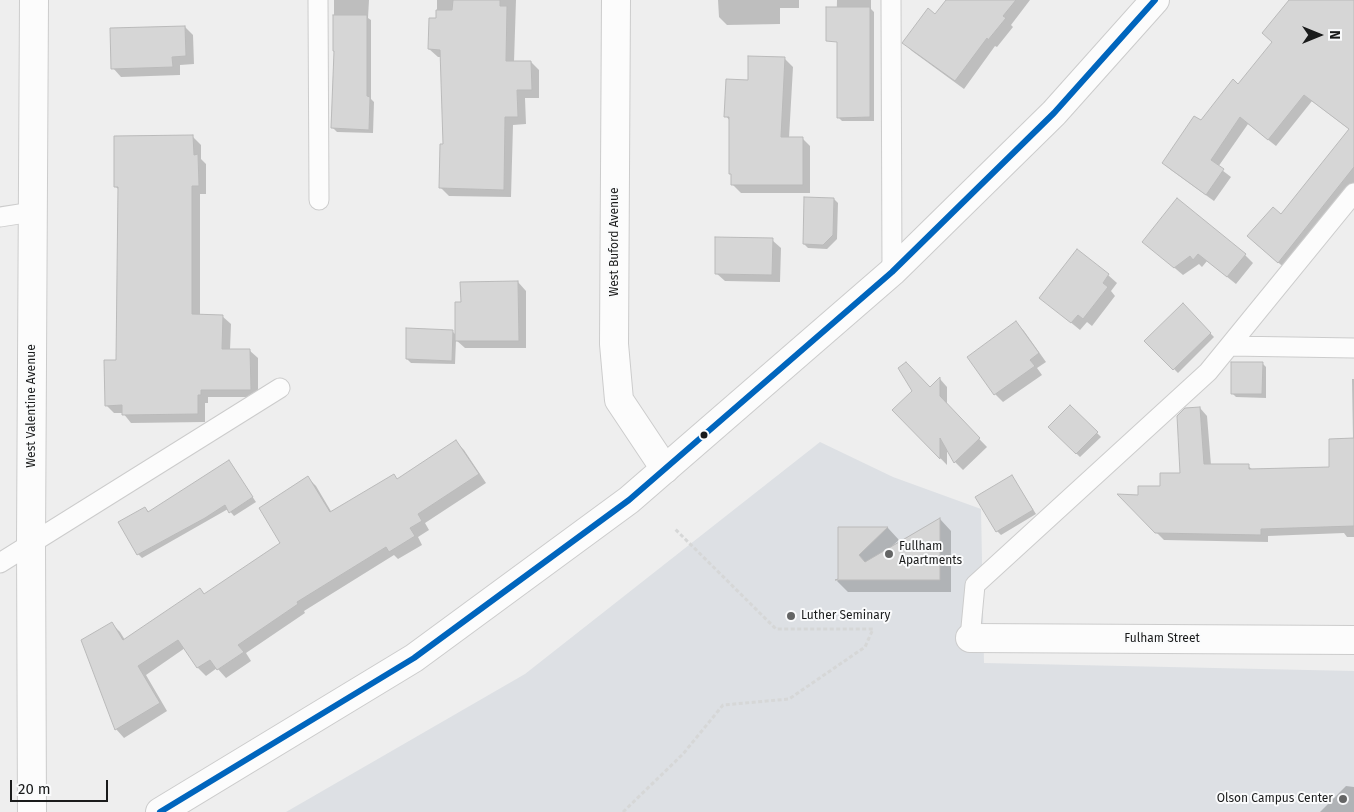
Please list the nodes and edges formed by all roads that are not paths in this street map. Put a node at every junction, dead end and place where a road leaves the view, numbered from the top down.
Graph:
1 (34, 0) edge
2 (318, 0) edge
3 (616, 0) edge
4 (891, 0) edge
5 (1155, 0) edge
6 (1354, 193) edge
7 (318, 200) dead end
8 (32, 212) junction
9 (0, 217) edge
10 (892, 272) junction
11 (1230, 346) junction
12 (1354, 348) edge
13 (280, 388) dead end
14 (665, 469) junction
15 (31, 543) junction
16 (0, 563) edge
17 (970, 638) joint
18 (1354, 640) edge
19 (32, 812) edge
20 (160, 812) edge

1 - 8 street, West Valentine Avenue
2 - 7 lane
3 - 14 street, West Buford Avenue
4 - 10 lane
5 - 10 street
6 - 11 lane
8 - 9 lane
8 - 15 street, West Valentine Avenue
10 - 14 street
11 - 12 lane
11 - 17 lane
13 - 15 lane
14 - 20 street
15 - 16 lane
15 - 19 street, West Valentine Avenue
17 - 18 street, Fulham Street

